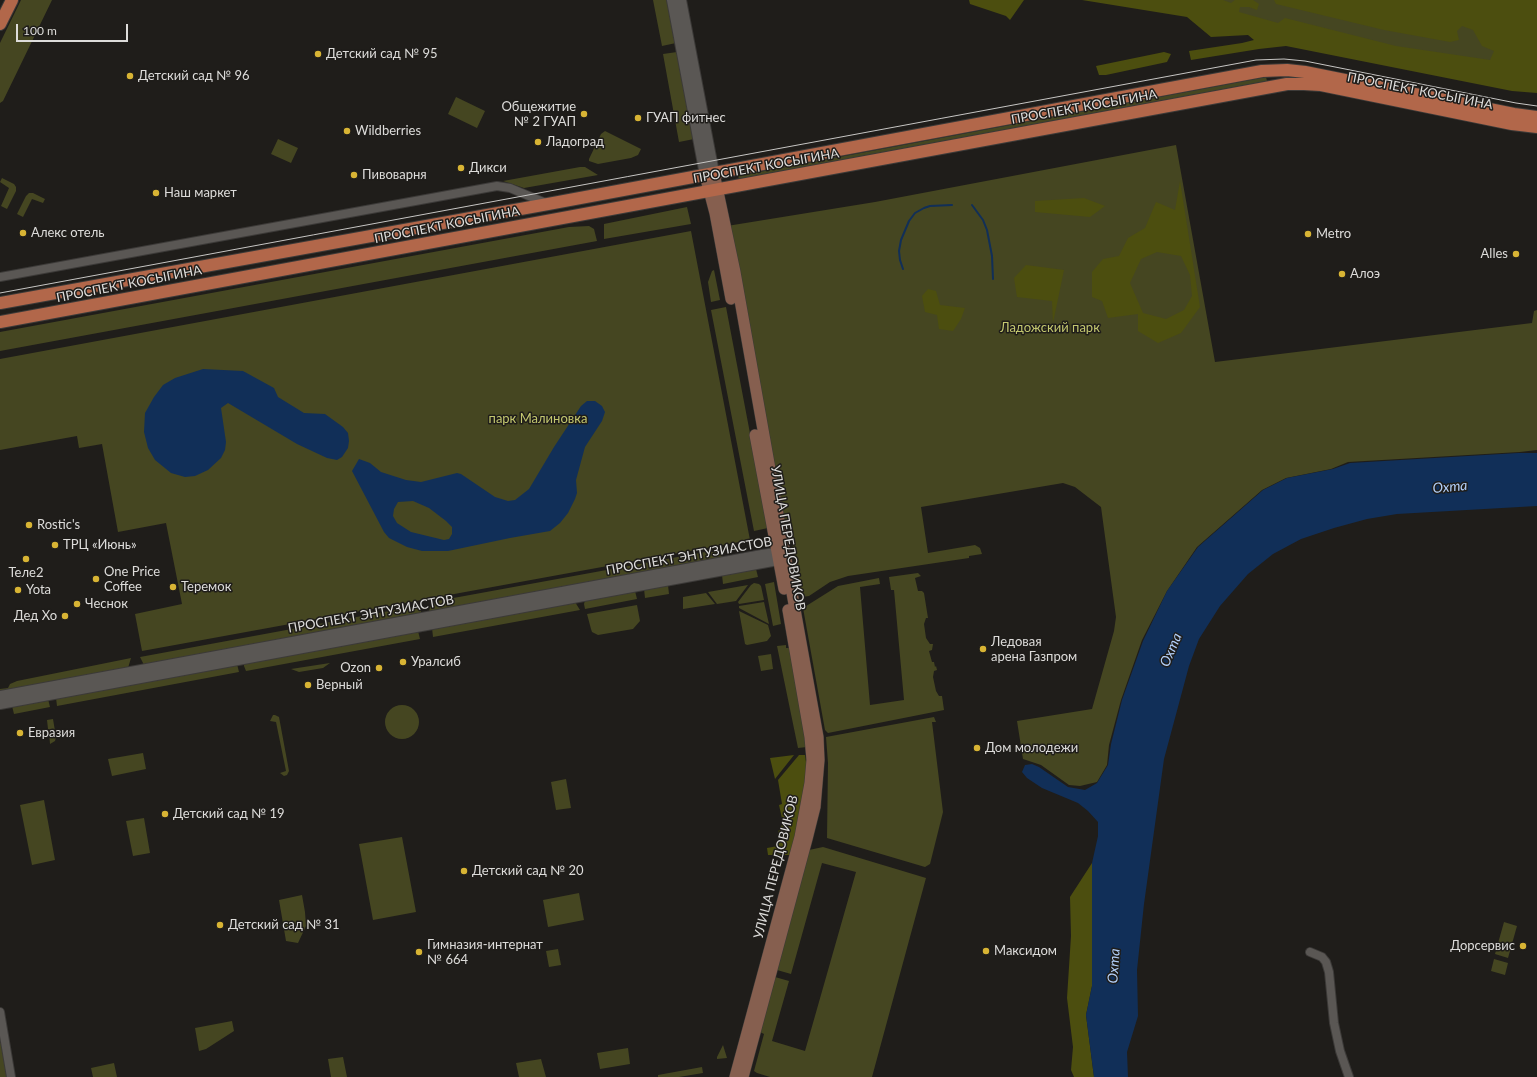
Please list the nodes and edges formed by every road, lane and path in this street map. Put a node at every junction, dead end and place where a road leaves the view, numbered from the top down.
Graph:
1 (12, 0) edge
2 (672, 0) edge
3 (681, 0) edge
4 (0, 24) edge
5 (1537, 117) edge
6 (1537, 127) edge
7 (710, 174) junction
8 (714, 190) junction
9 (548, 204) junction
10 (0, 277) edge
11 (0, 303) edge
12 (0, 322) edge
13 (780, 556) junction
14 (0, 696) edge
15 (0, 704) edge
16 (1310, 952) dead end
17 (0, 1012) edge
18 (11, 1077) edge
19 (736, 1077) edge
20 (1349, 1077) edge

1 - 4 main road
2 - 7 street, УЛИЦА ПЕРЕДОВИКОВ
3 - 7 street, УЛИЦА ПЕРЕДОВИКОВ
5 - 7 main road, ПРОСПЕКТ КОСЫГИНА
6 - 8 main road, ПРОСПЕКТ КОСЫГИНА
7 - 8 main road, УЛИЦА ПЕРЕДОВИКОВ
7 - 9 main road, ПРОСПЕКТ КОСЫГИНА
8 - 12 main road, ПРОСПЕКТ КОСЫГИНА
8 - 13 main road, УЛИЦА ПЕРЕДОВИКОВ
9 - 10 street
9 - 11 main road, ПРОСПЕКТ КОСЫГИНА
13 - 14 street, ПРОСПЕКТ ЭНТУЗИАСТОВ
13 - 15 street, ПРОСПЕКТ ЭНТУЗИАСТОВ
13 - 19 main road, УЛИЦА ПЕРЕДОВИКОВ
16 - 20 street
17 - 18 street

